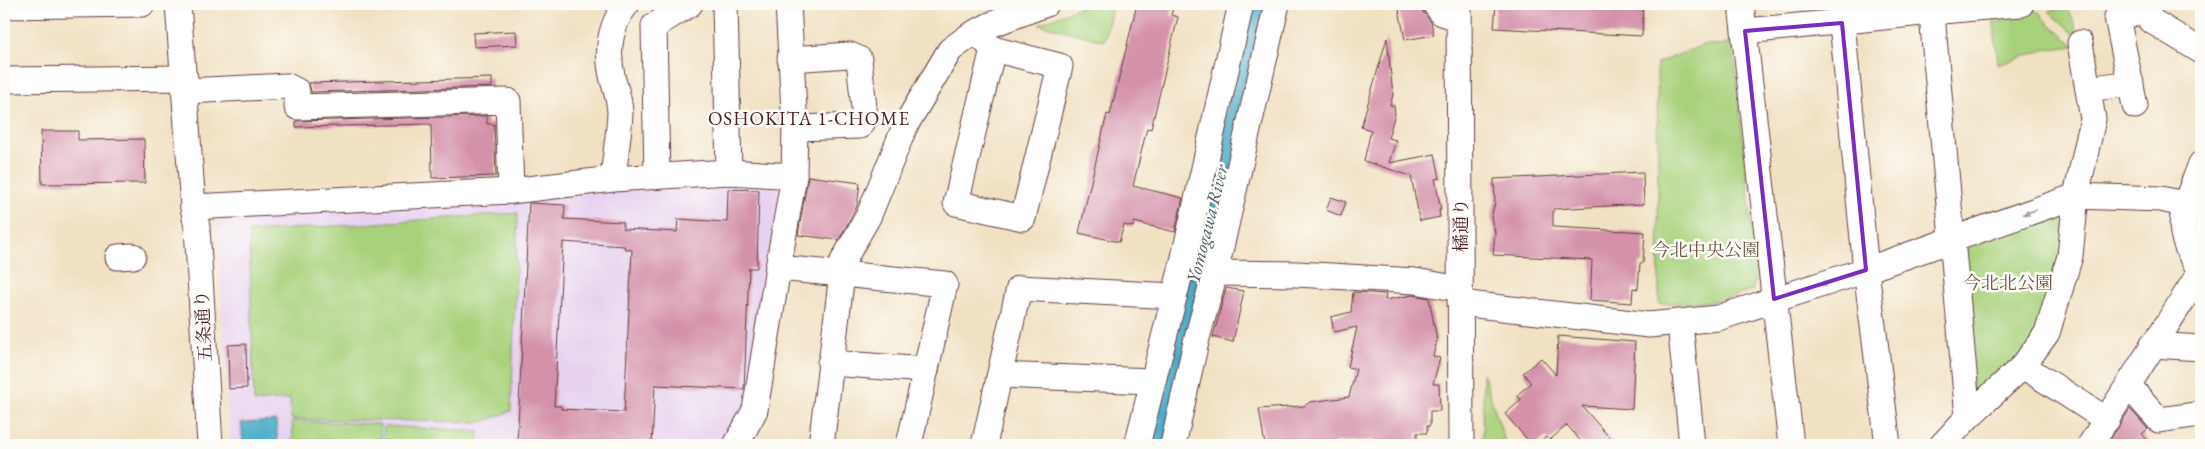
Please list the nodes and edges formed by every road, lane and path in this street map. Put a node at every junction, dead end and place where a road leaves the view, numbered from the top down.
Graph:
1 (142, 4) edge
2 (178, 4) edge
3 (627, 4) edge
4 (690, 4) edge
5 (726, 4) edge
6 (788, 4) edge
7 (1046, 4) edge
8 (1241, 4) edge
9 (1277, 4) edge
10 (1435, 4) edge
11 (1741, 4) edge
12 (2020, 4) edge
13 (4, 6) edge
14 (1931, 7) edge
15 (2147, 7) edge
16 (1459, 11) edge
17 (1842, 23) junction
18 (1745, 30) junction
19 (985, 41) junction
20 (2080, 43) dead end
21 (2201, 51) edge
22 (790, 59) junction
23 (4, 80) edge
24 (185, 85) junction
25 (2088, 89) junction
26 (796, 128) junction
27 (2201, 164) edge
28 (729, 172) junction
29 (657, 176) junction
30 (794, 176) junction
31 (613, 178) junction
32 (511, 191) junction
33 (2076, 196) junction
34 (2193, 206) edge
35 (193, 207) junction
36 (1951, 241) junction
37 (778, 268) junction
38 (1199, 270) junction
39 (1866, 270) junction
40 (2201, 271) edge
41 (842, 274) junction
42 (1174, 296) junction
43 (1460, 296) junction
44 (1774, 299) junction
45 (1680, 323) junction
46 (2152, 345) junction
47 (2201, 348) edge
48 (830, 363) junction
49 (2023, 366) junction
50 (926, 370) junction
51 (1000, 375) junction
52 (1153, 381) junction
53 (2129, 386) junction
54 (2201, 414) edge
55 (1968, 417) junction
56 (2106, 420) junction
57 (210, 445) edge
58 (736, 445) edge
59 (821, 445) edge
60 (909, 445) edge
61 (984, 445) edge
62 (1137, 445) edge
63 (1173, 445) edge
64 (1461, 445) edge
65 (1692, 445) edge
66 (1791, 445) edge
67 (1888, 445) edge
68 (1942, 445) edge
69 (2090, 445) edge

1 - 13 street
2 - 24 street, 五条通り
3 - 31 street
4 - 29 street
5 - 28 street
6 - 22 street
7 - 19 street
8 - 38 street
9 - 38 street
10 - 16 street
11 - 18 street
12 - 14 street
14 - 17 street
14 - 36 street
15 - 21 street
15 - 25 street
16 - 43 street, 橘通り
17 - 18 street
17 - 39 street
18 - 44 street
19 - 19 street
19 - 41 street
20 - 25 street
22 - 26 street
22 - 26 street
23 - 24 street
24 - 32 street
24 - 35 street, 五条通り
25 - 33 street
26 - 30 street
27 - 34 street
28 - 29 street
28 - 30 street
29 - 31 street
30 - 37 street
31 - 32 street
32 - 35 street
33 - 34 street
33 -> 36 street
33 - 49 street
34 - 40 street
35 - 57 street, 五条通り
36 - 39 street
36 - 55 street
37 - 41 street
37 - 58 street
38 - 42 street
38 - 43 street
38 - 63 street
39 -> 44 street
39 - 67 street
40 - 46 street
41 - 48 street
41 - 50 street
42 - 51 street
42 - 52 street
43 - 45 street
43 - 64 street, 橘通り
44 - 45 street
44 - 66 street
45 - 65 street
46 - 47 street
46 - 53 street
48 - 50 street
48 - 59 street
49 - 55 street
49 - 56 street
50 - 60 street
51 - 52 street
51 - 61 street
52 - 62 street
53 - 54 street
53 - 56 street
55 - 68 street
56 - 69 street

